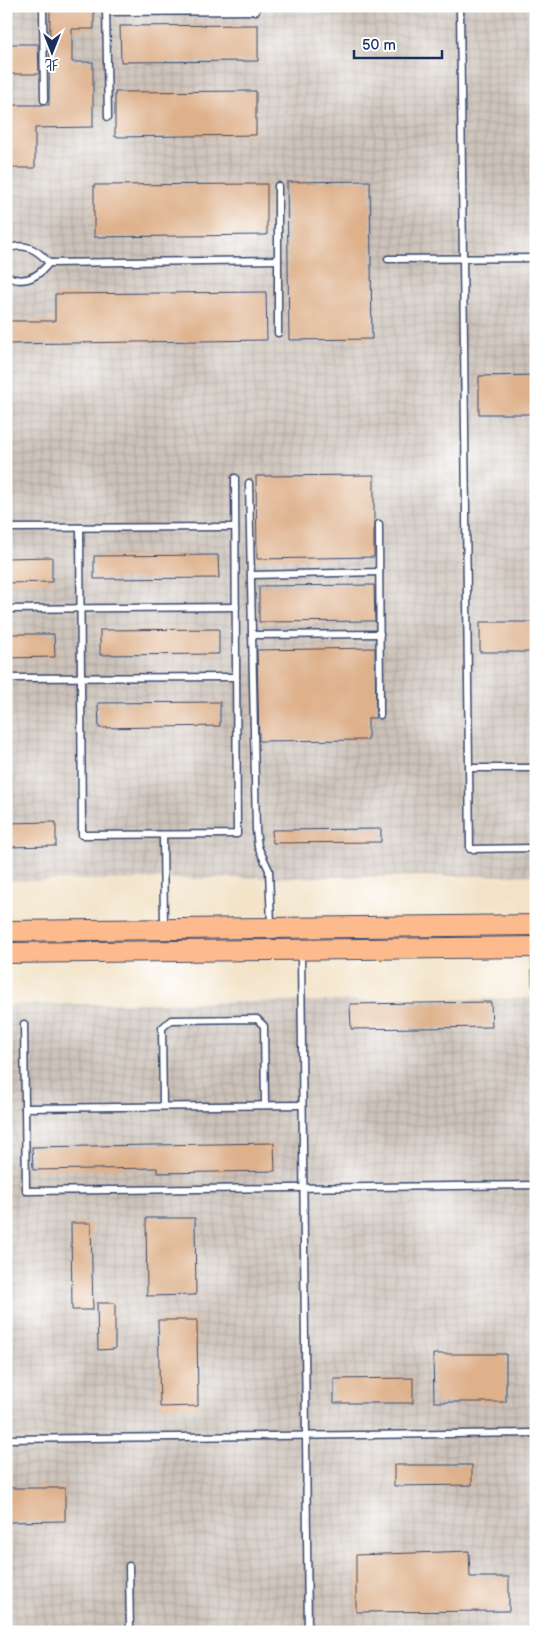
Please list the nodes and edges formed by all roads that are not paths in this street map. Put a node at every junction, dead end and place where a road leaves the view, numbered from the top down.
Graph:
1 (43, 6) edge
2 (460, 6) edge
3 (106, 9) edge
4 (256, 11) dead end
5 (44, 100) dead end
6 (108, 117) dead end
7 (278, 186) dead end
8 (6, 249) edge
9 (536, 258) edge
10 (388, 259) dead end
11 (463, 259) junction
12 (278, 260) junction
13 (49, 263) junction
14 (6, 276) edge
15 (278, 332) dead end
16 (235, 478) dead end
17 (249, 483) dead end
18 (379, 524) dead end
19 (235, 527) junction
20 (6, 528) edge
21 (80, 528) junction
22 (379, 572) junction
23 (251, 575) junction
24 (236, 607) junction
25 (80, 608) junction
26 (6, 609) edge
27 (380, 634) junction
28 (252, 635) junction
29 (236, 677) junction
30 (6, 678) edge
31 (81, 678) junction
32 (380, 715) dead end
33 (469, 768) junction
34 (536, 768) edge
35 (163, 834) junction
36 (536, 848) edge
37 (536, 925) edge
38 (271, 928) junction
39 (164, 930) junction
40 (6, 931) edge
41 (536, 947) edge
42 (301, 950) junction
43 (6, 953) edge
44 (536, 984) edge
45 (24, 1024) dead end
46 (265, 1105) junction
47 (302, 1105) junction
48 (163, 1106) junction
49 (25, 1108) junction
50 (536, 1185) edge
51 (303, 1188) junction
52 (536, 1434) edge
53 (306, 1436) junction
54 (6, 1439) edge
55 (129, 1566) dead end
56 (130, 1632) edge
57 (308, 1632) edge

1 - 5 lane
2 - 11 lane
3 - 4 lane
3 - 6 lane
7 - 12 lane
8 - 13 lane
9 - 11 lane
10 - 11 lane
11 - 33 lane
12 - 13 lane
12 - 15 lane
13 - 14 lane
16 - 19 lane
17 - 23 lane
18 - 22 lane
19 - 21 lane
19 - 24 lane
20 - 21 lane
21 - 25 lane
22 - 23 lane
22 - 27 lane
23 - 28 lane
24 - 25 lane
24 - 29 lane
25 - 26 lane
25 - 31 lane
27 - 28 lane
27 - 32 lane
28 - 38 lane
29 - 31 lane
29 - 35 lane
30 - 31 lane
31 - 35 lane
33 - 34 lane
33 - 36 lane
35 - 39 lane
37 - 38 main road
38 - 39 main road
39 - 40 main road
41 - 42 main road
41 - 44 lane
42 - 43 main road
42 - 47 lane
45 - 49 lane
46 - 47 lane
46 - 48 lane
46 - 48 lane
47 - 51 lane
48 - 49 lane
49 - 51 lane
50 - 51 lane
51 - 53 lane
52 - 53 lane
53 - 54 lane
53 - 57 lane
55 - 56 lane

